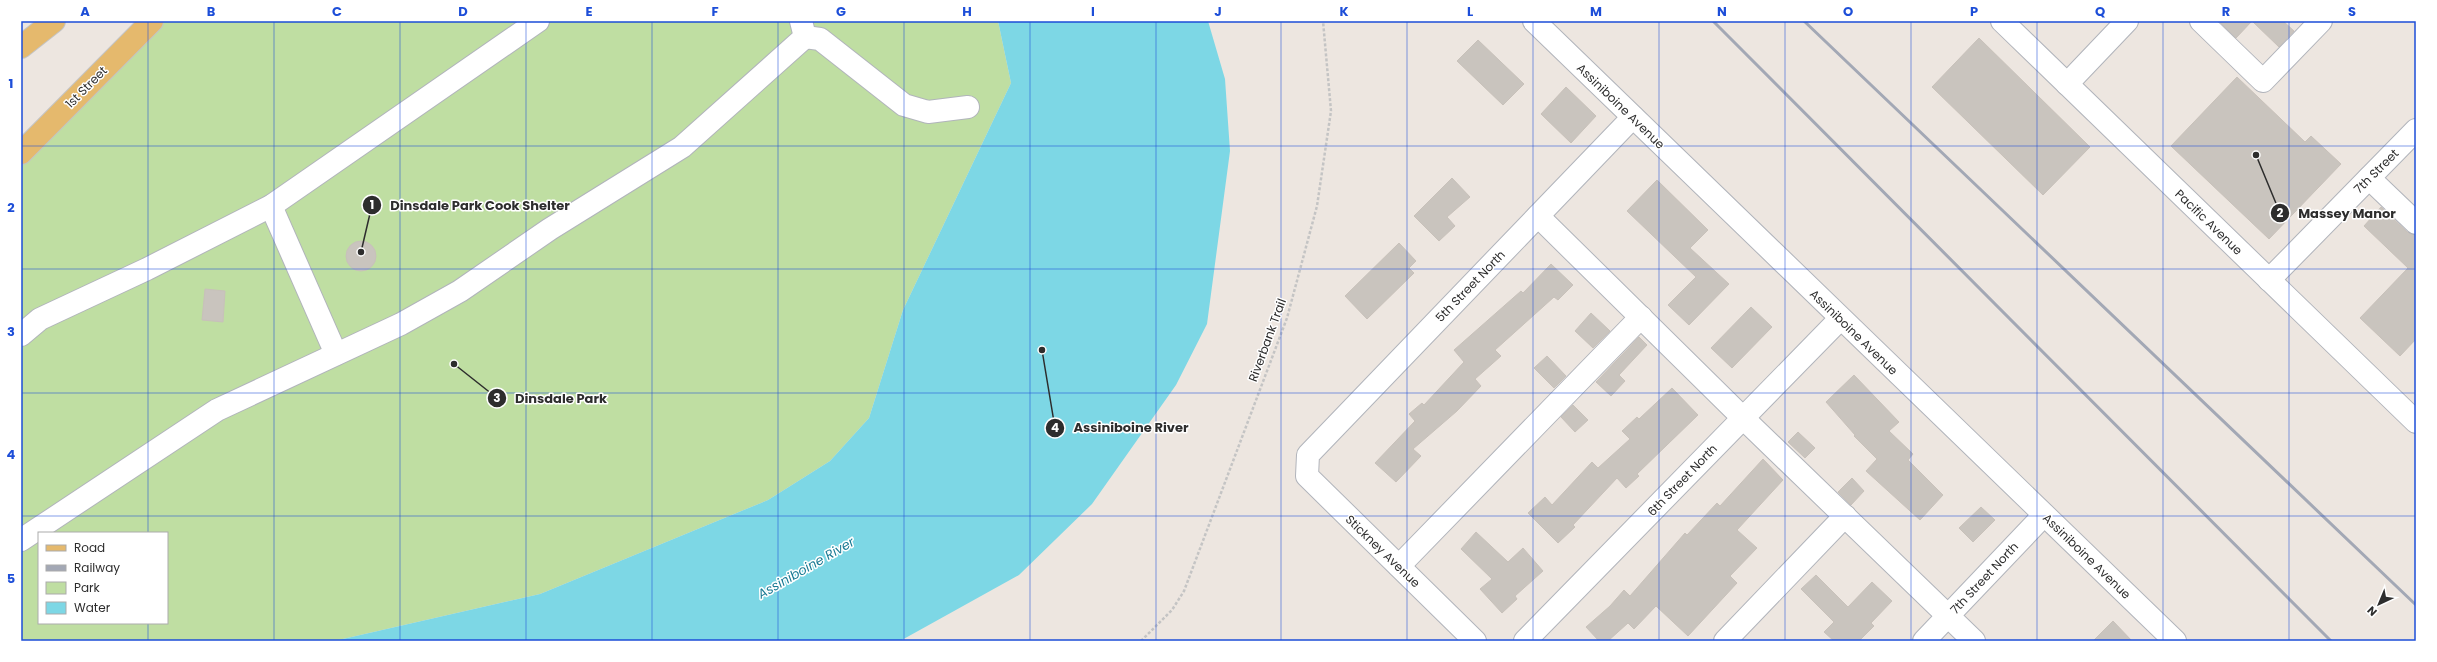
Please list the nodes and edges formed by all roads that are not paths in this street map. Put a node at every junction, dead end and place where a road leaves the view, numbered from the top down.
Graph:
1 (54, 21) edge
2 (152, 21) edge
3 (538, 21) edge
4 (1534, 21) edge
5 (2002, 21) edge
6 (2127, 21) edge
7 (2201, 21) edge
8 (2321, 21) edge
9 (803, 29) edge
10 (21, 47) edge
11 (2067, 84) junction
12 (968, 107) dead end
13 (1633, 117) junction
14 (2416, 130) edge
15 (21, 153) edge
16 (2369, 178) junction
17 (271, 206) junction
18 (1538, 216) junction
19 (2416, 223) edge
20 (2269, 280) junction
21 (1641, 318) junction
22 (1840, 319) junction
23 (21, 335) edge
24 (336, 354) junction
25 (1743, 418) junction
26 (2416, 422) edge
27 (1308, 455) joint
28 (2044, 514) junction
29 (1845, 516) junction
30 (21, 540) edge
31 (1398, 566) junction
32 (1948, 616) junction
33 (1475, 641) edge
34 (1525, 641) edge
35 (1725, 641) edge
36 (1924, 641) edge
37 (1974, 641) edge
38 (2175, 641) edge

1 - 10 main road
2 - 15 main road, 1st Street
3 - 17 street
4 - 13 street, Assiniboine Avenue
5 - 11 street, Pacific Avenue
6 - 11 street
7 - 8 street
9 - 12 street
9 - 24 street
11 - 20 street, Pacific Avenue
13 - 18 street, 5th Street North
13 - 22 street, Assiniboine Avenue
14 - 16 street, 7th Street
16 - 19 street
16 - 20 street, 7th Street
17 - 23 street
17 - 24 street
18 - 21 street
18 - 27 street, 5th Street North
20 - 26 street, Pacific Avenue
21 - 25 street
21 - 31 street
22 - 25 street, 6th Street North
22 - 28 street, Assiniboine Avenue
24 - 30 street
25 - 29 street
25 - 34 street, 6th Street North
27 - 31 street, Stickney Avenue
28 - 32 street, 7th Street North
28 - 38 street, Assiniboine Avenue
29 - 32 street
29 - 35 street
31 - 33 street, Stickney Avenue
32 - 36 street, 7th Street North
32 - 37 street

